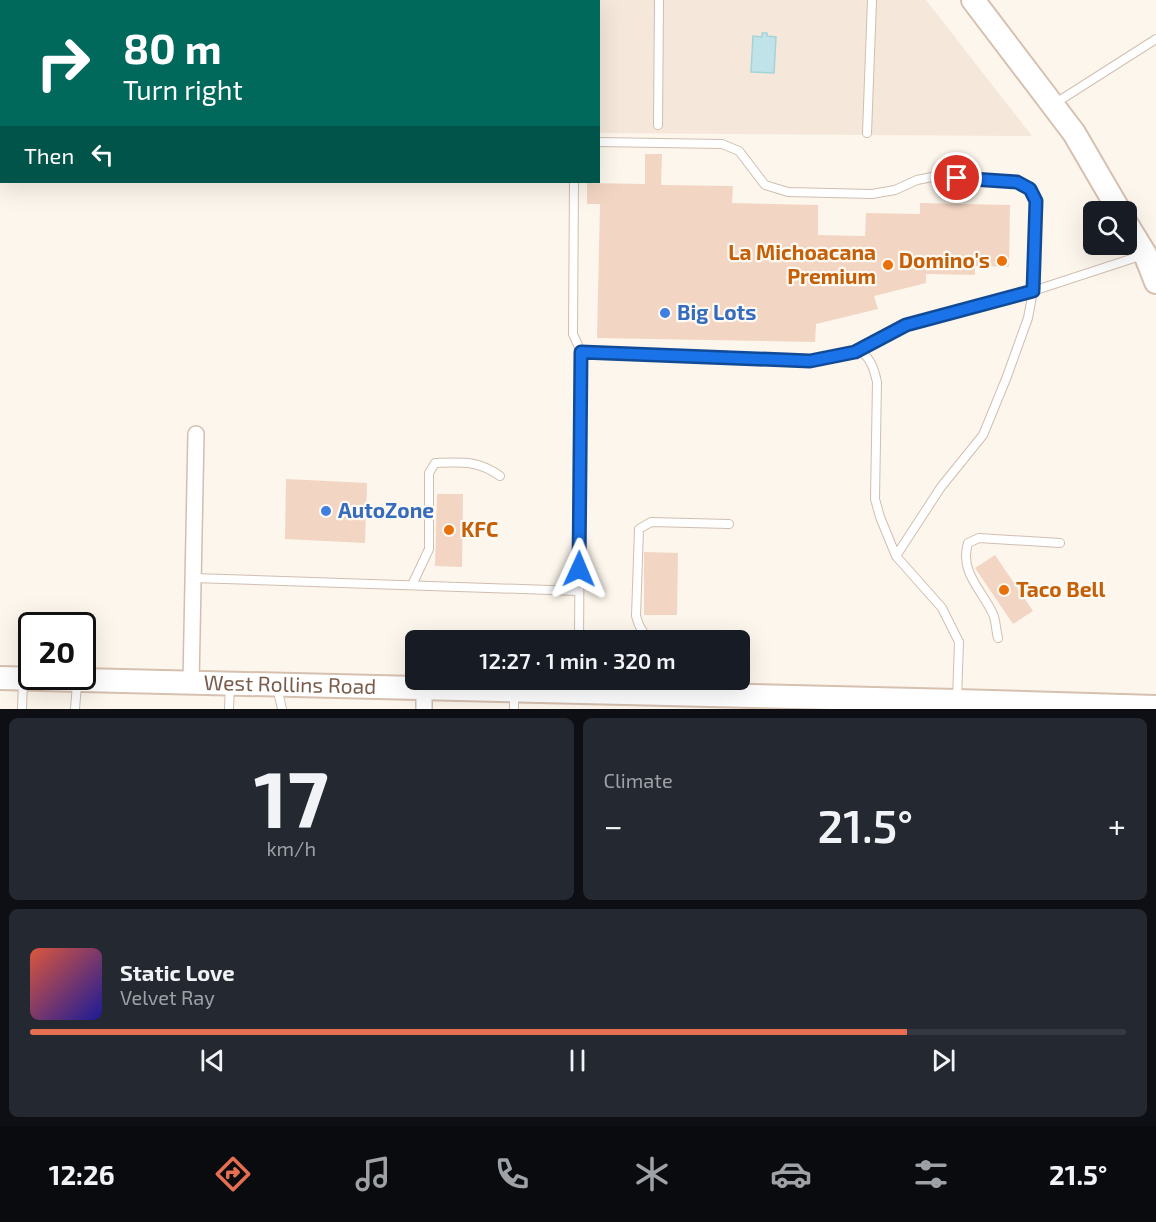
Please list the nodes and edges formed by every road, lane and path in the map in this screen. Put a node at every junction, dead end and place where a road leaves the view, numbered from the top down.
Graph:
1 (659, 0) edge
2 (872, 0) edge
3 (973, 0) edge
4 (1156, 39) edge
5 (1053, 105) junction
6 (658, 125) dead end
7 (867, 133) dead end
8 (600, 142) edge
9 (574, 183) edge
10 (1114, 201) edge
11 (1137, 241) edge
12 (1145, 254) junction
13 (1156, 282) edge
14 (1033, 291) junction
15 (860, 350) junction
16 (581, 352) junction
17 (196, 434) dead end
18 (500, 476) dead end
19 (729, 524) dead end
20 (1060, 543) dead end
21 (896, 556) junction
22 (193, 578) junction
23 (412, 585) junction
24 (579, 591) junction
25 (579, 630) edge
26 (642, 630) edge
27 (998, 638) dead end
28 (0, 678) edge
29 (18, 679) edge
30 (96, 680) edge
31 (191, 683) junction
32 (230, 684) junction
33 (277, 685) junction
34 (23, 690) edge
35 (76, 690) edge
36 (424, 699) edge
37 (514, 700) edge
38 (673, 702) edge
39 (957, 705) edge
40 (1156, 707) edge
41 (22, 709) edge
42 (75, 709) edge
43 (229, 709) edge
44 (282, 709) edge

1 - 6 lane
2 - 7 lane
3 - 5 main road
4 - 5 lane
5 - 10 main road
8 - 14 lane
9 - 16 lane
11 - 12 main road
12 - 13 main road
12 - 14 lane
14 - 15 lane
14 - 21 lane
15 - 16 lane
15 - 21 lane
16 - 24 lane
17 - 22 street
18 - 23 lane
19 - 26 lane
20 - 27 lane
21 - 39 lane
22 - 23 lane
22 - 31 street
23 - 24 lane
24 - 25 lane
28 - 29 main road, West Rollins Road
30 - 31 main road, West Rollins Road
31 - 32 main road, West Rollins Road
32 - 33 main road, West Rollins Road
32 - 43 lane
33 - 36 main road, West Rollins Road
33 - 44 lane
34 - 41 lane
35 - 42 lane
36 - 37 main road, West Rollins Road
37 - 38 main road, West Rollins Road
38 - 39 main road, West Rollins Road
39 - 40 main road, West Rollins Road

